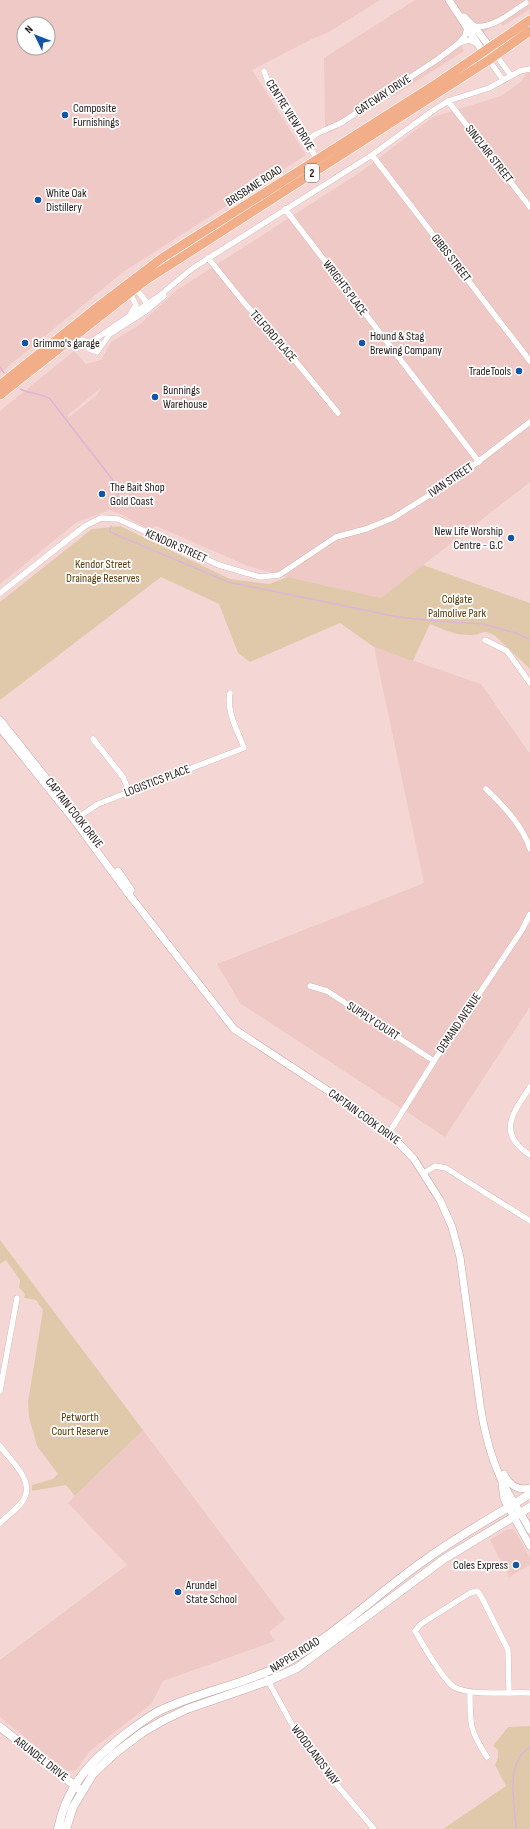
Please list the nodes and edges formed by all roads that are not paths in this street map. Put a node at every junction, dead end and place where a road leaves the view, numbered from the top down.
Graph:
1 (449, 0) edge
2 (526, 3) dead end
3 (530, 20) edge
4 (489, 25) junction
5 (470, 27) junction
6 (530, 32) edge
7 (483, 38) junction
8 (476, 43) junction
9 (458, 44) junction
10 (490, 54) junction
11 (530, 69) edge
12 (264, 71) dead end
13 (512, 75) junction
14 (503, 80) junction
15 (448, 101) junction
16 (306, 142) junction
17 (372, 155) junction
18 (317, 159) junction
19 (530, 207) edge
20 (285, 209) junction
21 (208, 258) junction
22 (130, 287) junction
23 (169, 289) junction
24 (147, 303) junction
25 (143, 313) junction
26 (122, 321) junction
27 (88, 344) junction
28 (58, 348) junction
29 (530, 361) edge
30 (0, 385) edge
31 (0, 395) edge
32 (338, 413) dead end
33 (530, 422) edge
34 (478, 462) junction
35 (366, 529) joint
36 (0, 593) edge
37 (485, 640) dead end
38 (530, 683) edge
39 (230, 693) dead end
40 (0, 720) edge
41 (0, 728) edge
42 (93, 739) dead end
43 (486, 789) dead end
44 (129, 791) junction
45 (76, 818) junction
46 (530, 849) edge
47 (530, 914) edge
48 (310, 986) dead end
49 (434, 1061) junction
50 (530, 1087) edge
51 (389, 1133) junction
52 (530, 1155) edge
53 (424, 1173) junction
54 (530, 1221) edge
55 (17, 1298) dead end
56 (0, 1391) edge
57 (0, 1446) edge
58 (494, 1462) junction
59 (530, 1488) edge
60 (530, 1494) edge
61 (512, 1505) junction
62 (530, 1507) edge
63 (517, 1515) junction
64 (0, 1523) edge
65 (530, 1530) edge
66 (530, 1546) edge
67 (266, 1677) junction
68 (470, 1692) junction
69 (510, 1692) junction
70 (530, 1693) edge
71 (0, 1727) edge
72 (486, 1757) dead end
73 (74, 1785) junction
74 (82, 1791) junction
75 (58, 1829) edge
76 (66, 1829) edge
77 (374, 1829) edge

1 - 5 street
2 - 4 street
3 - 10 highway, BRISBANE ROAD / 2
4 - 5 street
4 - 7 street
5 - 7 street
5 - 8 street
5 - 9 street, GATEWAY DRIVE
6 - 10 highway, BRISBANE ROAD / 2
7 - 10 street
8 - 9 street
8 - 10 street
9 - 16 street, GATEWAY DRIVE
10 - 13 street
10 - 14 street
10 - 18 highway, BRISBANE ROAD / 2
10 - 22 highway, BRISBANE ROAD / 2
11 - 13 street
12 - 16 street, CENTRE VIEW DRIVE
13 - 14 street
14 - 15 street
15 - 17 street
15 - 19 street, SINCLAIR STREET
16 - 18 street, CENTRE VIEW DRIVE
17 - 20 street
17 - 29 street, GIBBS STREET
18 - 22 highway, BRISBANE ROAD / 2
20 - 21 street
20 - 34 street, WRIGHTS PLACE
21 - 23 street
21 - 32 street, TELFORD PLACE
22 - 24 street
22 - 26 street
22 - 28 highway, BRISBANE ROAD / 2
22 - 30 highway, BRISBANE ROAD / 2
23 - 24 street
23 - 25 street
24 - 25 street
24 - 26 street
25 - 27 street
26 - 27 street
27 - 28 street
28 - 31 highway, BRISBANE ROAD / 2
33 - 34 street, IVAN STREET
34 - 35 street, IVAN STREET
35 - 36 street, KENDOR STREET
37 - 38 street
39 - 44 street, LOGISTICS PLACE
40 - 45 street, CAPTAIN COOK DRIVE
41 - 45 street, CAPTAIN COOK DRIVE
42 - 44 street
43 - 46 street
44 - 45 street, LOGISTICS PLACE
45 - 51 street, CAPTAIN COOK DRIVE
47 - 49 street, DEMAND AVENUE
48 - 49 street, SUPPLY COURT
49 - 51 street, DEMAND AVENUE
50 - 52 street
51 - 53 street, CAPTAIN COOK DRIVE
53 - 54 street
53 - 58 street, CAPTAIN COOK DRIVE
55 - 56 street
57 - 64 street
58 - 59 street
58 - 61 street, CAPTAIN COOK DRIVE
60 - 61 main road, NAPPER ROAD
61 - 63 street, CAPTAIN COOK DRIVE
61 - 67 main road, NAPPER ROAD
62 - 63 main road, NAPPER ROAD
63 - 65 street
63 - 66 street
63 - 67 main road, NAPPER ROAD
67 - 73 main road, NAPPER ROAD
67 - 74 main road, NAPPER ROAD
67 - 77 street, WOODLANDS WAY
68 - 69 street
68 - 69 street
68 - 72 street
69 - 70 street
71 - 73 main road, ARUNDEL DRIVE
73 - 74 main road, ARUNDEL DRIVE
73 - 75 main road, NAPPER ROAD
74 - 76 main road, NAPPER ROAD

